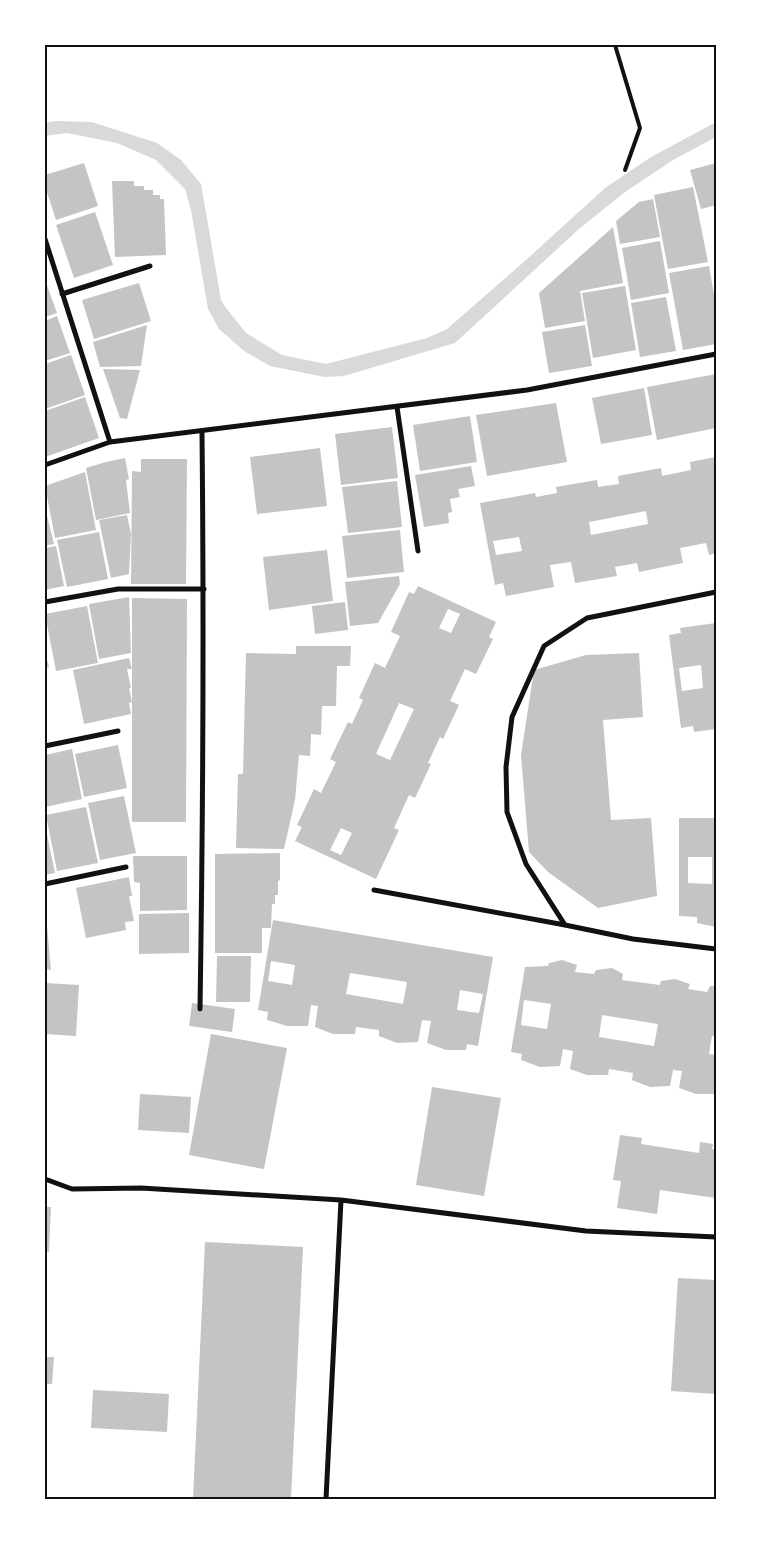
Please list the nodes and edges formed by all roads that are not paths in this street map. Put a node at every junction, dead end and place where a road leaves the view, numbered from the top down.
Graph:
1 (615, 45) edge
2 (625, 170) dead end
3 (45, 240) edge
4 (150, 266) dead end
5 (62, 294) junction
6 (716, 354) edge
7 (397, 407) junction
8 (202, 432) junction
9 (110, 442) junction
10 (45, 465) edge
11 (418, 551) dead end
12 (204, 589) junction
13 (716, 592) edge
14 (45, 602) edge
15 (118, 731) dead end
16 (45, 746) edge
17 (126, 867) dead end
18 (45, 884) edge
19 (374, 890) dead end
20 (565, 925) junction
21 (716, 949) edge
22 (200, 1009) dead end
23 (45, 1179) edge
24 (342, 1200) junction
25 (716, 1237) edge
26 (326, 1499) edge

1 - 2 lane
3 - 5 street
4 - 5 street
5 - 9 street
6 - 7 street
7 - 8 street
7 - 11 street
8 - 9 street
8 - 12 street
9 - 10 street
12 - 14 street
12 - 22 street
13 - 20 street
15 - 16 street
17 - 18 street
19 - 20 street
20 - 21 street
23 - 24 street
24 - 25 street
24 - 26 street

